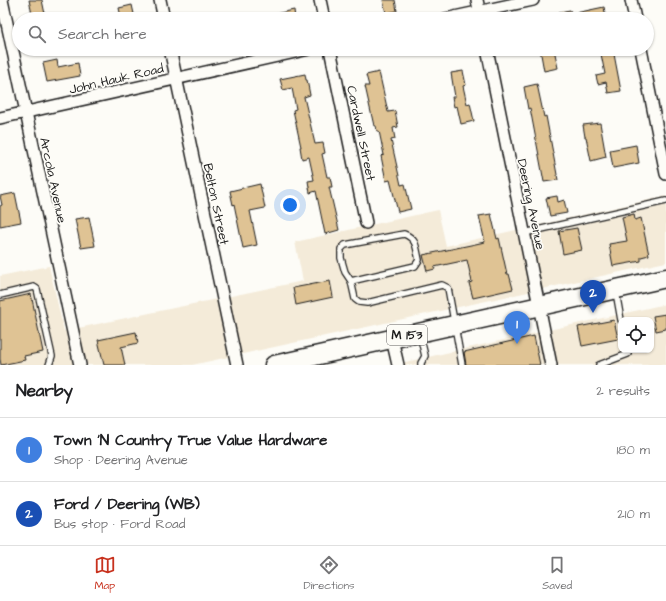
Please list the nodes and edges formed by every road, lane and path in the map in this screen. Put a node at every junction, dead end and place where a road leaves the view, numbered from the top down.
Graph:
1 (2, 0) edge
2 (160, 0) edge
3 (320, 0) edge
4 (477, 0) edge
5 (533, 0) edge
6 (631, 0) edge
7 (163, 12) edge
8 (323, 12) edge
9 (479, 12) edge
10 (491, 12) edge
11 (634, 12) edge
12 (12, 49) edge
13 (13, 56) edge
14 (172, 56) edge
15 (277, 56) edge
16 (331, 56) edge
17 (488, 56) edge
18 (642, 56) edge
19 (177, 78) junction
20 (25, 113) junction
21 (0, 118) edge
22 (666, 174) edge
23 (666, 201) edge
24 (366, 223) dead end
25 (524, 233) junction
26 (666, 278) edge
27 (351, 281) junction
28 (615, 289) junction
29 (0, 295) edge
30 (539, 306) junction
31 (620, 317) edge
32 (454, 325) junction
33 (419, 333) junction
34 (392, 339) junction
35 (625, 353) edge
36 (49, 365) edge
37 (80, 365) edge
38 (237, 365) edge
39 (274, 365) edge
40 (398, 365) edge
41 (422, 365) edge
42 (462, 365) edge
43 (551, 365) edge
44 (599, 365) edge

1 - 12 street, Arcola Avenue
2 - 7 street
3 - 8 street
4 - 9 street
5 - 10 street
6 - 11 street
13 - 20 street, Arcola Avenue
14 - 19 street, Belton Street
15 - 19 street, John Hauk Road
16 - 24 street, Cardwell Street
17 - 25 street, Deering Avenue
18 - 22 street
19 - 20 street, John Hauk Road
19 - 38 street, Belton Street
20 - 21 street, John Hauk Road
20 - 37 street, Arcola Avenue
23 - 25 lane
25 - 30 street, Deering Avenue
26 - 28 main road, M 153
27 - 27 lane
27 - 32 lane
28 - 30 main road, M 153
28 - 31 lane
29 - 36 lane
30 - 32 main road, M 153
30 - 43 street, Deering Avenue
32 - 33 main road, M 153
32 - 42 lane
33 - 34 main road, M 153
33 - 41 lane
34 - 39 main road, M 153
34 - 40 street
35 - 44 lane

